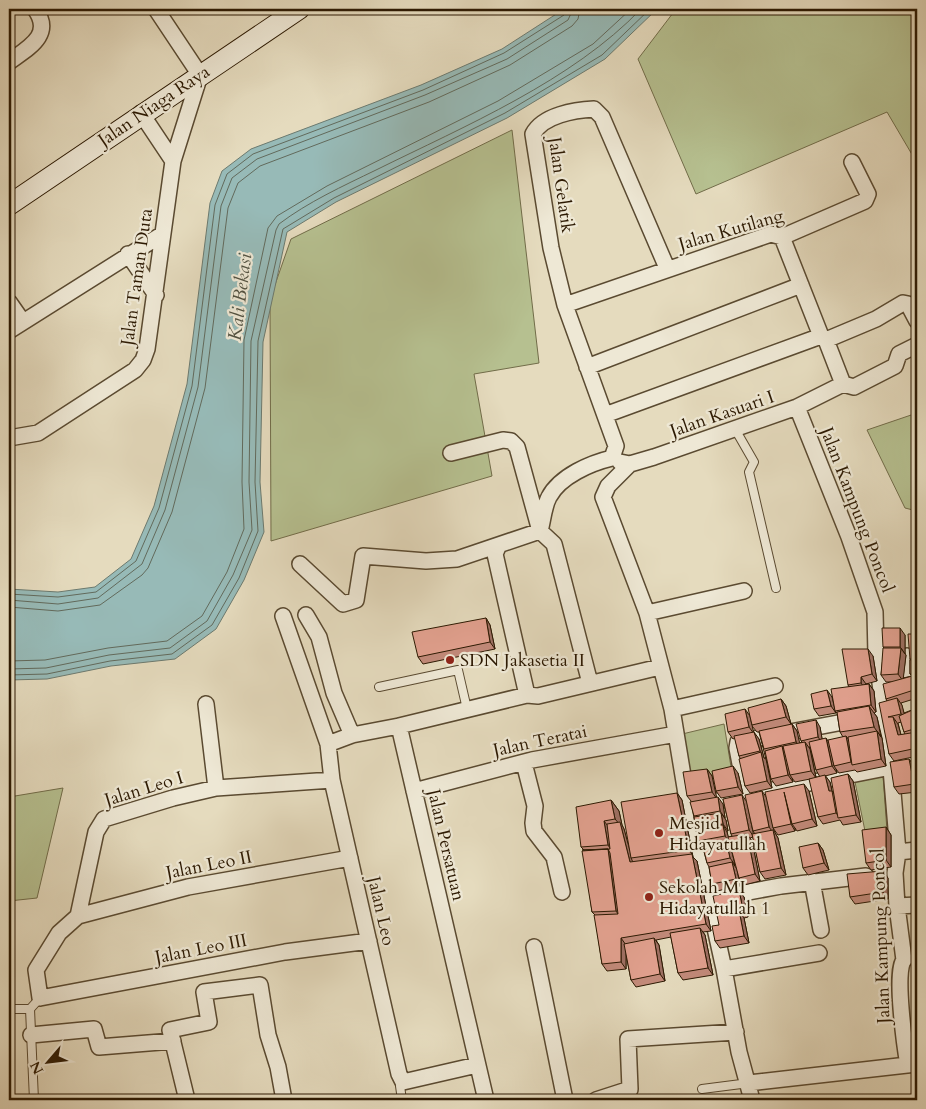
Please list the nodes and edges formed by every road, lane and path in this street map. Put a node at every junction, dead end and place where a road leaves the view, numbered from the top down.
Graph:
1 (35, 9) edge
2 (156, 9) edge
3 (299, 9) edge
4 (9, 62) edge
5 (200, 75) junction
6 (141, 113) junction
7 (173, 161) junction
8 (852, 162) dead end
9 (9, 204) edge
10 (161, 235) junction
11 (782, 237) junction
12 (128, 254) junction
13 (667, 268) junction
14 (801, 285) junction
15 (156, 295) junction
16 (9, 302) edge
17 (565, 305) junction
18 (917, 321) edge
19 (23, 322) junction
20 (9, 331) edge
21 (823, 338) junction
22 (917, 345) edge
23 (587, 367) junction
24 (843, 384) junction
25 (797, 407) junction
26 (605, 415) junction
27 (734, 429) junction
28 (9, 438) edge
29 (451, 453) dead end
30 (612, 458) junction
31 (630, 464) junction
32 (540, 531) junction
33 (498, 547) junction
34 (300, 564) dead end
35 (776, 588) dead end
36 (744, 591) dead end
37 (647, 613) junction
38 (306, 615) dead end
39 (283, 616) dead end
40 (907, 656) edge
41 (660, 667) junction
42 (590, 683) junction
43 (775, 686) dead end
44 (379, 688) dead end
45 (881, 690) junction
46 (527, 695) junction
47 (206, 704) dead end
48 (467, 709) junction
49 (672, 709) junction
50 (879, 715) junction
51 (399, 726) junction
52 (352, 734) junction
53 (676, 734) junction
54 (908, 740) edge
55 (328, 744) junction
56 (889, 745) junction
57 (524, 763) junction
58 (891, 767) junction
59 (332, 780) junction
60 (216, 788) junction
61 (414, 791) junction
62 (746, 796) junction
63 (688, 806) junction
64 (917, 850) edge
65 (898, 852) junction
66 (350, 858) junction
67 (895, 873) junction
68 (812, 881) junction
69 (562, 892) dead end
70 (709, 900) junction
71 (917, 905) edge
72 (896, 906) junction
73 (78, 916) junction
74 (821, 930) dead end
75 (369, 941) junction
76 (534, 947) dead end
77 (819, 953) dead end
78 (911, 960) edge
79 (724, 969) junction
80 (35, 1003) junction
81 (9, 1009) edge
82 (736, 1032) junction
83 (31, 1035) junction
84 (173, 1041) junction
85 (913, 1064) edge
86 (477, 1065) junction
87 (403, 1082) junction
88 (749, 1083) junction
89 (702, 1089) dead end
90 (631, 1095) edge
91 (34, 1100) edge
92 (187, 1100) edge
93 (284, 1100) edge
94 (402, 1100) edge
95 (486, 1100) edge
96 (565, 1100) edge
97 (596, 1100) edge
98 (752, 1100) edge

1 - 4 street
2 - 5 street
3 - 5 street, Jalan Niaga Raya
5 - 6 street, Jalan Niaga Raya
5 - 7 street, Jalan Taman Duta
6 - 7 street
6 - 9 street, Jalan Niaga Raya
7 - 10 street, Jalan Taman Duta
8 - 11 street, Jalan Kutilang
10 - 12 street
10 - 15 street, Jalan Taman Duta
11 - 13 street, Jalan Kutilang
11 - 14 street
12 - 15 street
12 - 19 street
13 - 17 street, Jalan Kutilang
13 - 17 street, Jalan Gelatik
14 - 21 street
14 - 23 street
15 - 28 street, Jalan Taman Duta
16 - 19 street
17 - 23 street
18 - 21 street
19 - 20 street
21 - 24 street
21 - 26 street
22 - 24 street, Jalan Kasuari I
23 - 26 street
24 - 25 street, Jalan Kasuari I
25 - 27 street, Jalan Kasuari I
25 - 45 street, Jalan Kampung Poncol
26 - 30 street
27 - 31 street, Jalan Kasuari I
27 - 35 lane
29 - 32 street
30 - 31 street
30 - 32 street
31 - 37 street
32 - 33 street
32 - 42 street
33 - 34 street
33 - 46 street
36 - 37 street
37 - 41 street
38 - 52 street
39 - 55 street, Jalan Leo
40 - 45 street
41 - 42 street
41 - 49 street
42 - 46 street
43 - 49 street
44 - 48 lane
45 - 50 street, Jalan Kampung Poncol
46 - 48 street
47 - 60 street
48 - 51 street
49 - 53 street
50 - 56 street, Jalan Kampung Poncol
50 - 62 street
51 - 52 street
51 - 61 street, Jalan Persatuan
52 - 55 street
53 - 57 street, Jalan Teratai
53 - 63 street
54 - 56 street
55 - 59 street, Jalan Leo
56 - 58 street, Jalan Kampung Poncol
57 - 61 street, Jalan Teratai
57 - 69 street
58 - 62 street
58 - 65 street, Jalan Kampung Poncol
59 - 60 street, Jalan Leo I
59 - 66 street, Jalan Leo
60 - 73 street, Jalan Leo I
61 - 86 street, Jalan Persatuan
62 - 63 street
63 - 70 street
64 - 65 street
65 - 67 street, Jalan Kampung Poncol
66 - 73 street, Jalan Leo II
66 - 75 street, Jalan Leo
67 - 68 street
67 - 72 street, Jalan Kampung Poncol
68 - 70 street
68 - 74 street
70 - 79 street
71 - 72 street
72 - 78 street, Jalan Kampung Poncol
73 - 80 street
75 - 80 street, Jalan Leo III
75 - 87 street, Jalan Leo
76 - 96 street
77 - 79 street
78 - 85 street, Jalan Kampung Poncol
79 - 82 street
80 - 81 lane
80 - 83 lane
82 - 88 street
82 - 90 street
83 - 84 street
83 - 91 lane
84 - 92 street
84 - 93 street
85 - 88 street
86 - 87 street
86 - 95 street, Jalan Persatuan
87 - 94 lane
88 - 89 lane
88 - 98 street
90 - 97 street

